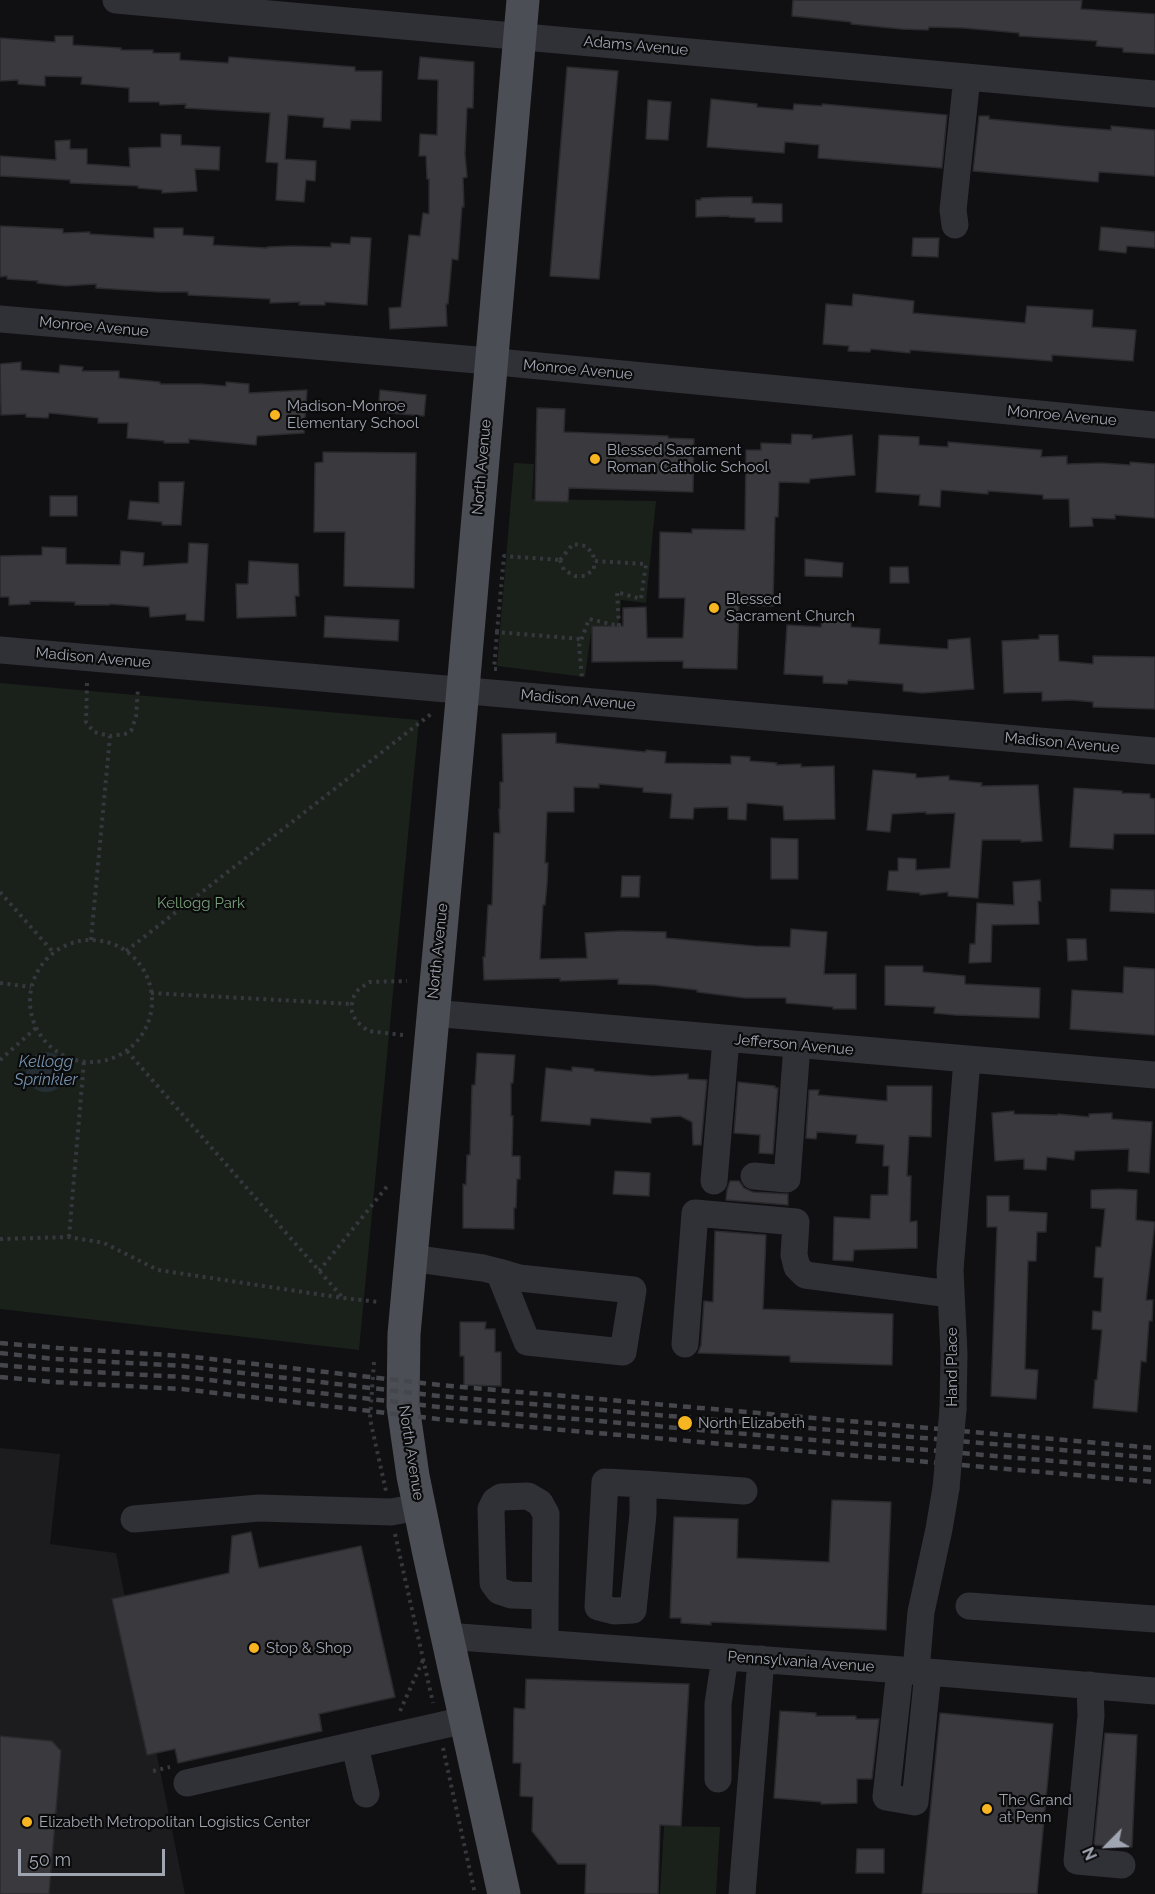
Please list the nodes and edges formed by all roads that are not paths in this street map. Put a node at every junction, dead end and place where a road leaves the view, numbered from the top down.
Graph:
1 (116, 0) edge
2 (523, 0) edge
3 (520, 36) junction
4 (967, 77) junction
5 (1155, 94) edge
6 (955, 225) dead end
7 (0, 319) edge
8 (491, 361) junction
9 (1155, 425) edge
10 (0, 650) edge
11 (463, 690) junction
12 (1155, 751) edge
13 (432, 1013) junction
14 (726, 1039) junction
15 (798, 1045) junction
16 (967, 1060) junction
17 (1155, 1075) edge
18 (754, 1176) dead end
19 (714, 1181) dead end
20 (410, 1258) junction
21 (499, 1272) junction
22 (950, 1294) junction
23 (685, 1344) dead end
24 (643, 1484) junction
25 (744, 1491) dead end
26 (419, 1507) junction
27 (134, 1519) dead end
28 (545, 1596) dead end
29 (969, 1605) dead end
30 (614, 1611) junction
31 (1155, 1619) edge
32 (446, 1636) junction
33 (544, 1643) junction
34 (610, 1648) junction
35 (725, 1657) junction
36 (760, 1659) junction
37 (915, 1671) junction
38 (1090, 1685) junction
39 (1155, 1691) edge
40 (465, 1720) junction
41 (355, 1746) junction
42 (718, 1779) dead end
43 (187, 1783) dead end
44 (366, 1794) dead end
45 (1122, 1865) dead end
46 (504, 1894) edge
47 (742, 1894) edge

1 - 3 street, Adams Avenue
2 - 3 main road, North Avenue
3 - 4 street, Adams Avenue
3 - 8 main road, North Avenue
4 - 5 street, Adams Avenue
4 - 6 street
7 - 8 street, Monroe Avenue
8 - 9 street, Monroe Avenue
8 - 11 main road, North Avenue
10 - 11 street, Madison Avenue
11 - 12 street, Madison Avenue
11 - 13 main road, North Avenue
13 - 14 street, Jefferson Avenue
13 - 20 main road, North Avenue
14 - 15 street, Jefferson Avenue
14 - 19 street
15 - 16 street, Jefferson Avenue
15 - 18 street
16 - 17 street, Jefferson Avenue
16 - 22 street, Hand Place
20 - 21 street
20 - 26 main road, North Avenue
21 - 21 street
22 - 23 street
22 - 37 street, Hand Place, bridge
24 - 25 street
24 - 30 street
24 - 30 street
26 - 27 street
26 - 32 main road, North Avenue
28 - 33 street
29 - 31 street
30 - 34 street
32 - 33 street, Pennsylvania Avenue
32 - 40 main road, North Avenue
33 - 34 street, Pennsylvania Avenue
34 - 35 street, Pennsylvania Avenue
35 - 36 street, Pennsylvania Avenue
35 - 42 street
36 - 37 street, Pennsylvania Avenue
36 - 47 street
37 - 38 street, Pennsylvania Avenue
38 - 39 street, Pennsylvania Avenue
38 - 45 street
40 - 41 street
40 - 46 main road, North Avenue
41 - 43 street
41 - 44 street

